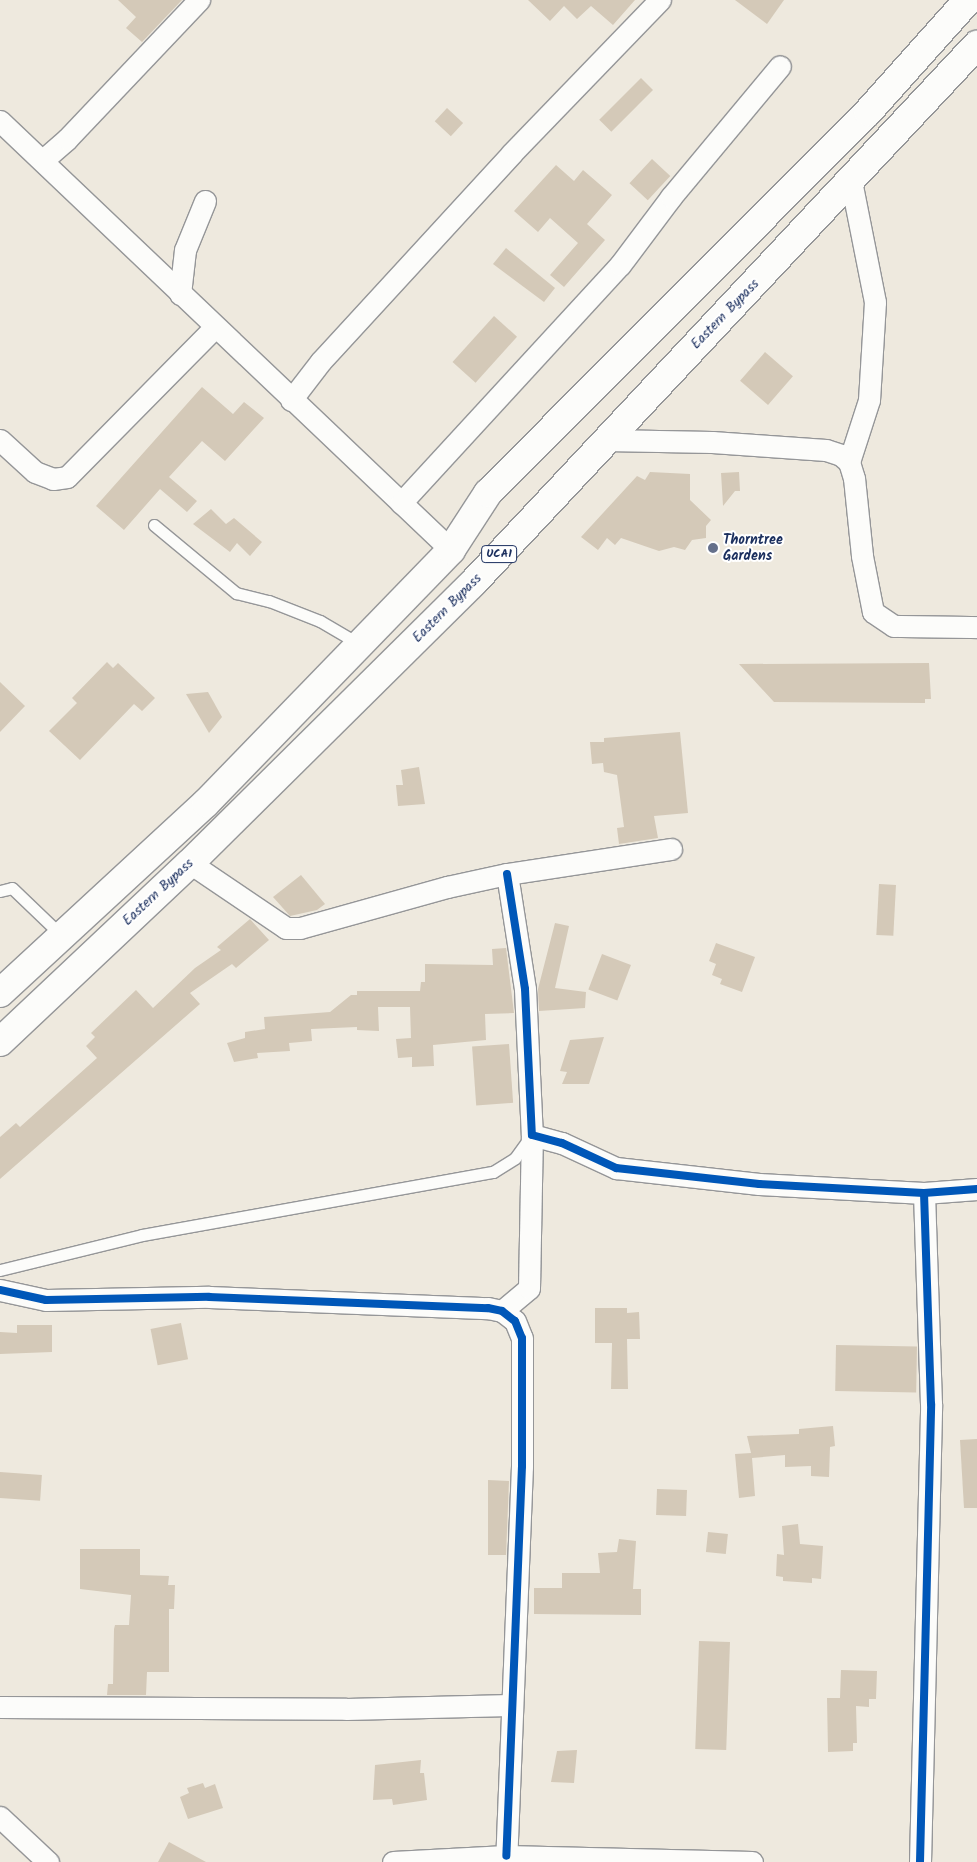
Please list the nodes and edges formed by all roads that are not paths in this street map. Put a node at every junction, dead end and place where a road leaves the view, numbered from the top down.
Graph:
1 (199, 0) edge
2 (660, 0) edge
3 (968, 0) edge
4 (977, 46) edge
5 (780, 66) dead end
6 (0, 121) edge
7 (43, 160) junction
8 (851, 181) junction
9 (205, 201) dead end
10 (180, 294) junction
11 (215, 327) junction
12 (291, 400) junction
13 (0, 440) edge
14 (605, 440) junction
15 (849, 462) junction
16 (401, 503) junction
17 (154, 525) dead end
18 (451, 550) junction
19 (977, 627) edge
20 (360, 644) junction
21 (671, 849) dead end
22 (190, 863) junction
23 (507, 874) junction
24 (0, 891) edge
25 (62, 936) junction
26 (0, 993) edge
27 (0, 1042) edge
28 (532, 1135) junction
29 (977, 1189) edge
30 (924, 1193) junction
31 (0, 1270) edge
32 (0, 1290) edge
33 (502, 1311) junction
34 (512, 1705) junction
35 (0, 1707) edge
36 (0, 1817) edge
37 (506, 1856) junction
38 (48, 1862) edge
39 (393, 1862) edge
40 (752, 1862) edge
41 (920, 1862) edge

1 - 7 street
2 - 12 street
3 - 18 main road
4 - 8 main road, Eastern Bypass / UCA1
5 - 16 street
6 - 7 street
7 - 10 street
8 - 14 main road, Eastern Bypass / UCA1
8 - 15 street
9 - 10 street
10 - 11 street
11 - 12 street
11 - 13 street
12 - 16 street
14 - 15 street
14 - 22 main road, Eastern Bypass / UCA1
15 - 19 street
16 - 18 street
17 - 20 lane
18 - 20 main road
20 - 25 main road
21 - 23 street
22 - 23 street
22 - 27 main road, Eastern Bypass / UCA1
23 - 28 street
24 - 25 lane
25 - 26 main road
28 - 30 street
28 - 31 lane
28 - 33 street
29 - 30 street
30 - 41 street
32 - 33 street
33 - 34 street
34 - 35 street
34 - 37 street
36 - 38 street
37 - 39 street
37 - 40 street

